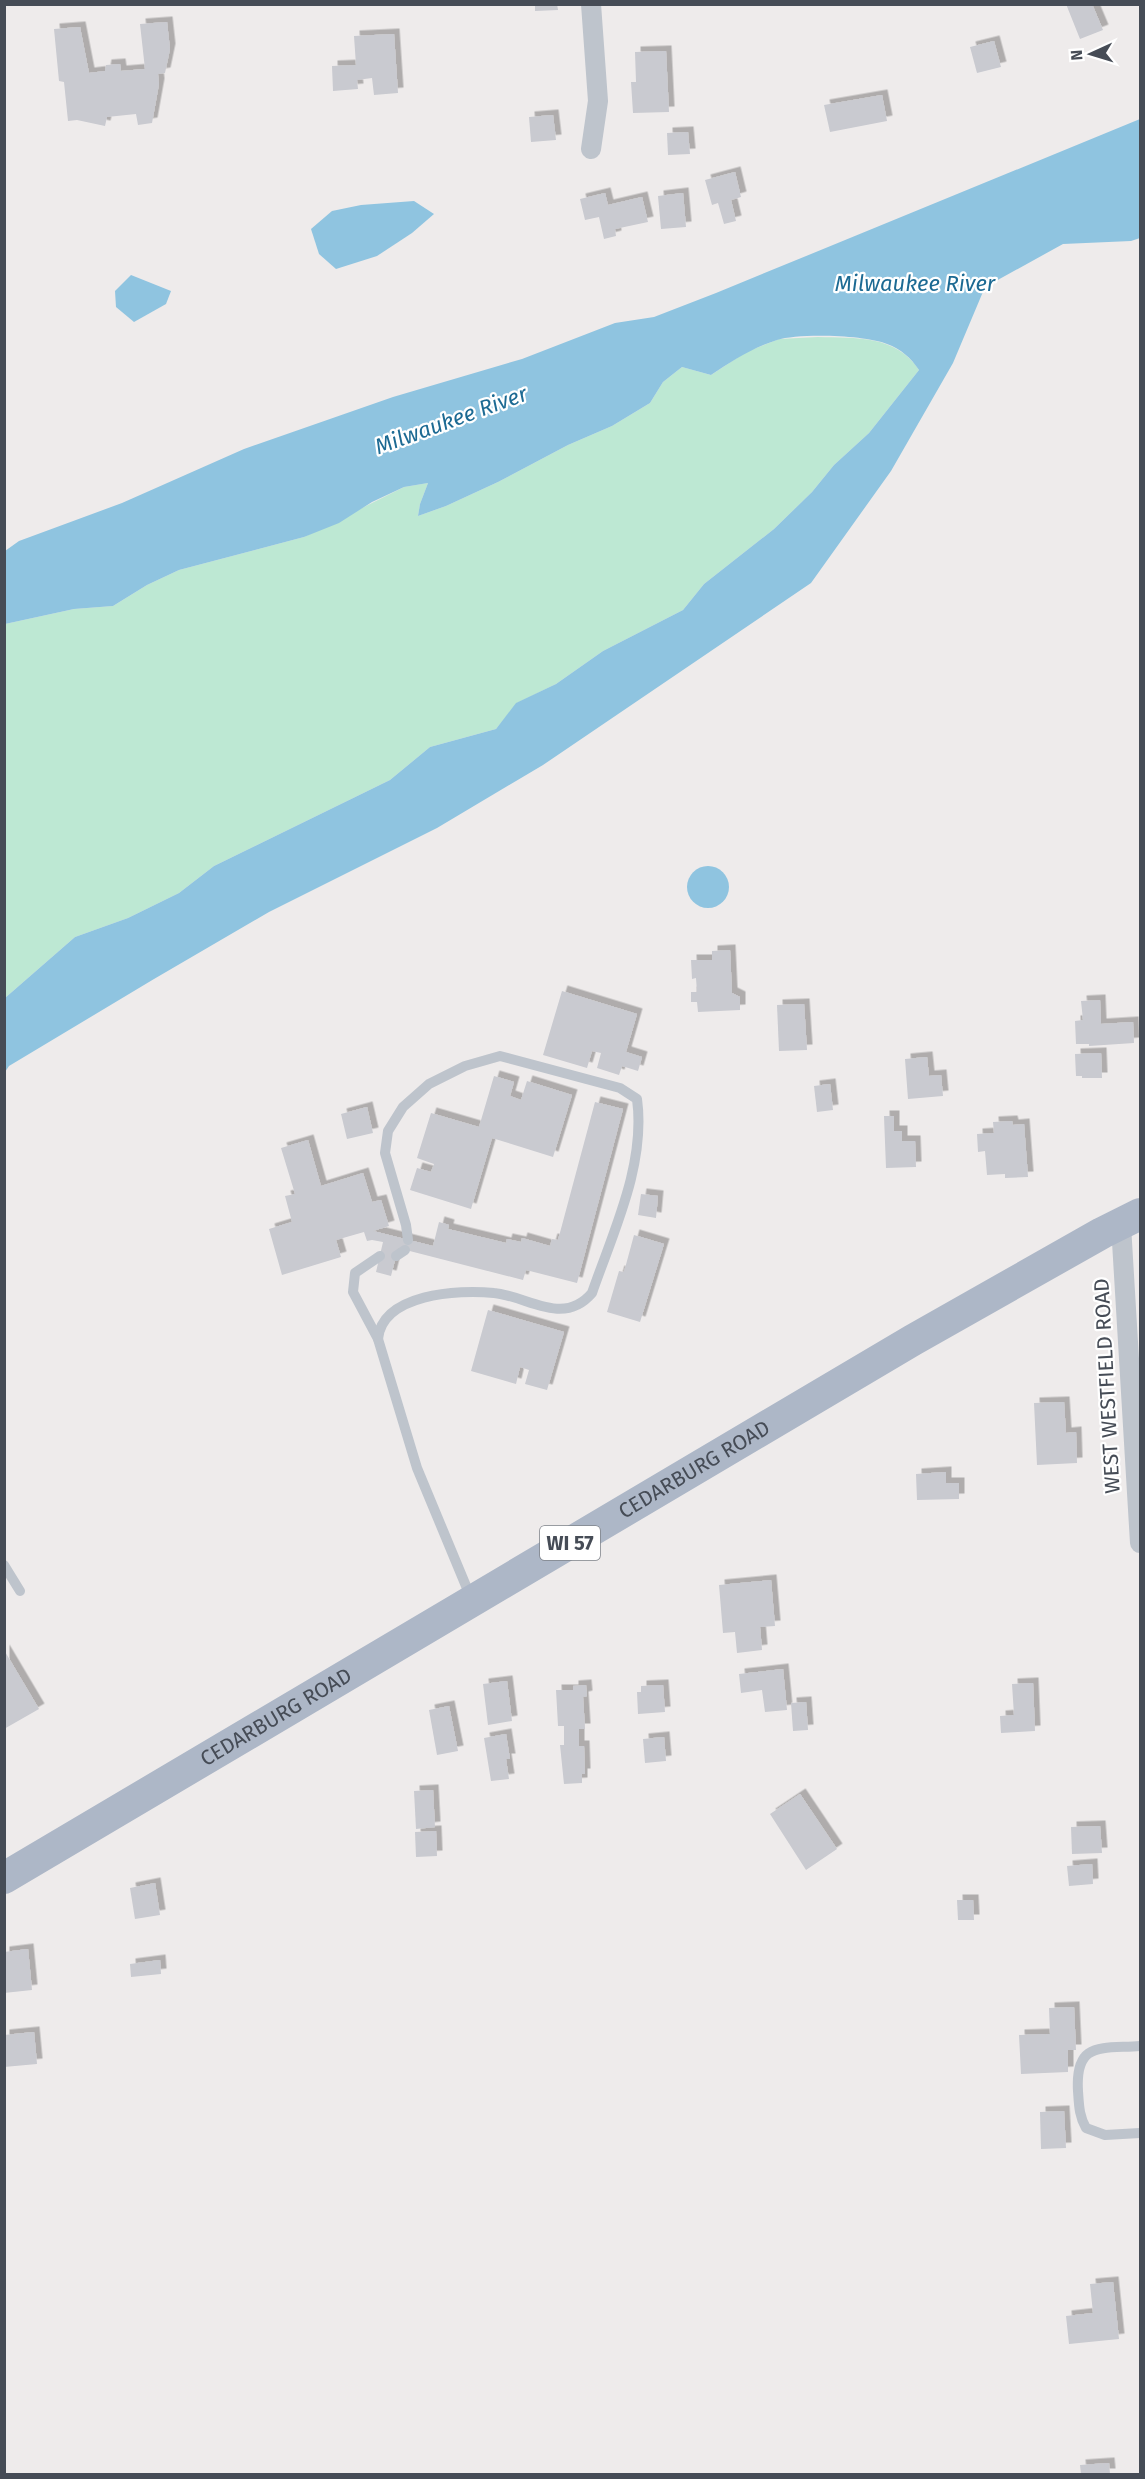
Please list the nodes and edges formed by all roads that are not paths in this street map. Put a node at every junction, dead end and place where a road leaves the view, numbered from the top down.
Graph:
1 (591, 4) edge
2 (591, 149) dead end
3 (1131, 1220) edge
4 (403, 1248) dead end
5 (380, 1256) dead end
6 (378, 1339) junction
7 (1140, 1544) edge
8 (4, 1565) edge
9 (20, 1591) dead end
10 (473, 1601) junction
11 (4, 1878) edge
12 (1140, 2046) edge
13 (1140, 2133) edge

1 - 2 street
3 - 7 street, WEST WESTFIELD ROAD
3 - 10 main road, CEDARBURG ROAD / WI 57
4 - 6 lane
5 - 6 lane
6 - 10 lane
8 - 9 lane
10 - 11 main road, CEDARBURG ROAD / WI 57
12 - 13 lane

